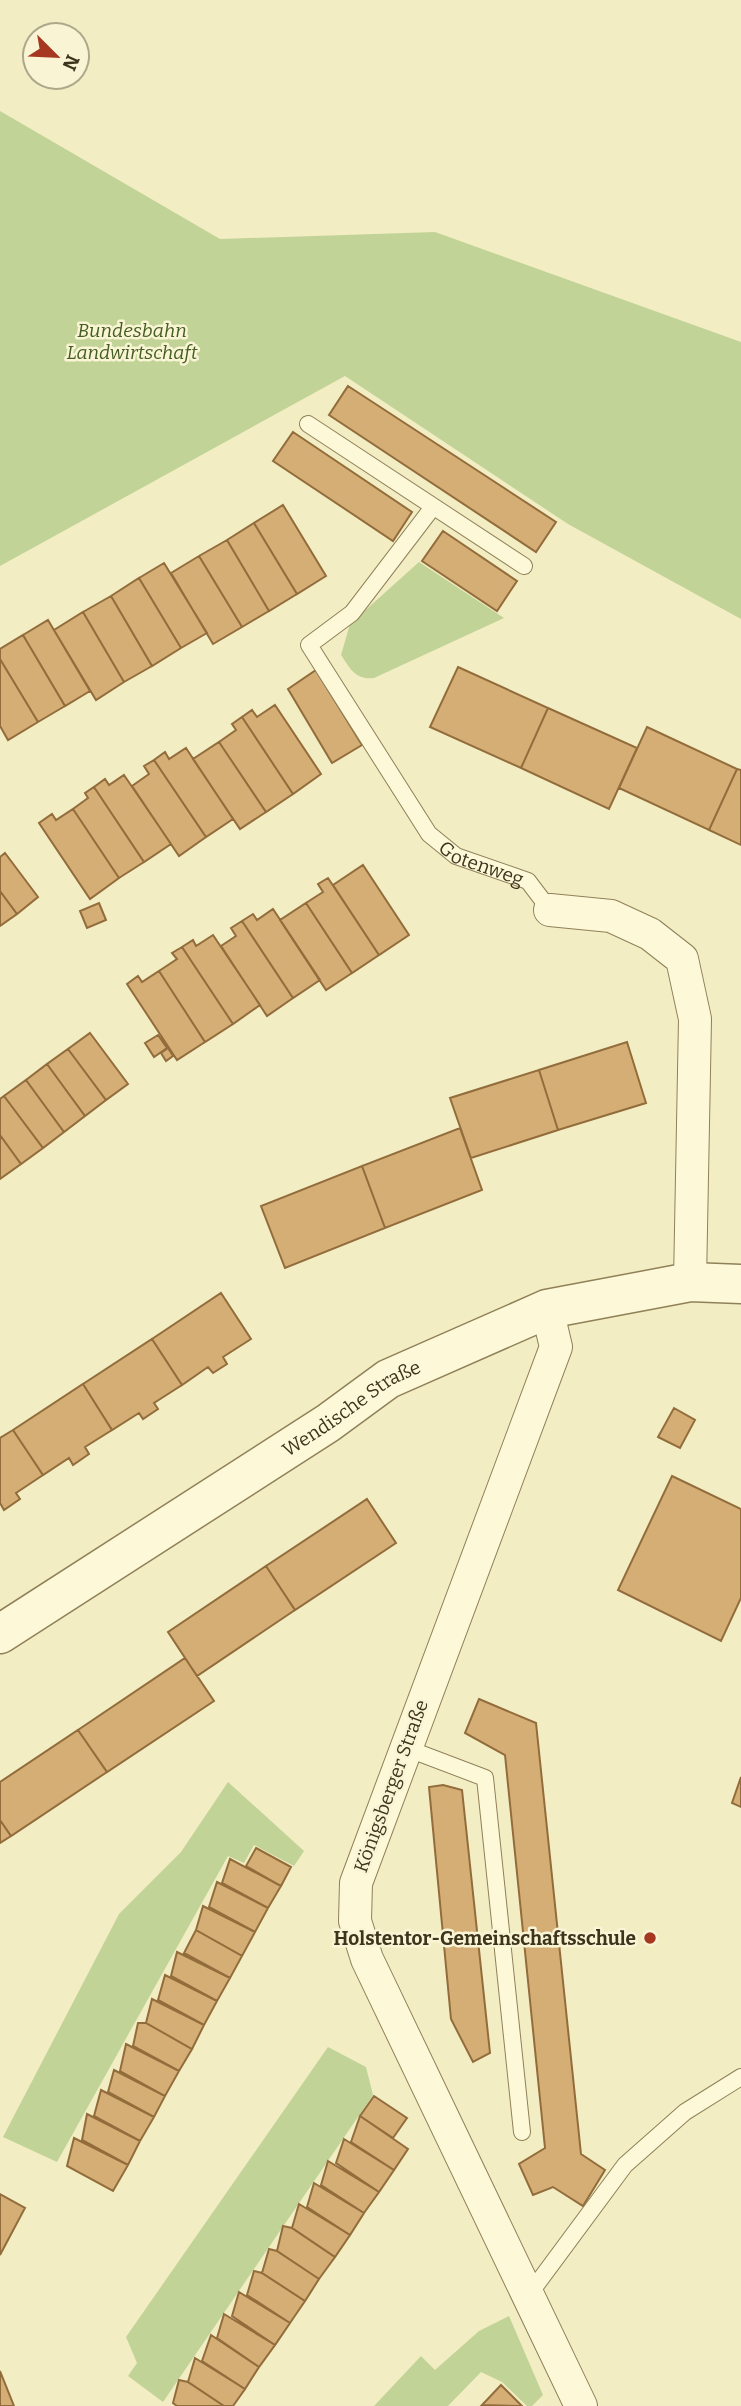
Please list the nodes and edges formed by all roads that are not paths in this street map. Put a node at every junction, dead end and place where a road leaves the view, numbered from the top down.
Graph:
1 (308, 424) dead end
2 (433, 507) junction
3 (524, 566) dead end
4 (550, 910) joint
5 (690, 1282) junction
6 (741, 1284) edge
7 (547, 1309) junction
8 (0, 1634) edge
9 (406, 1748) junction
10 (741, 2077) edge
11 (522, 2132) dead end
12 (528, 2296) junction
13 (581, 2406) edge

1 - 2 lane
2 - 3 lane
2 - 4 lane, Gotenweg
4 - 5 street, Gotenweg
5 - 6 street, Wendische Straße
5 - 7 street, Wendische Straße
7 - 8 street, Wendische Straße
7 - 9 street, Königsberger Straße
9 - 11 lane
9 - 12 street, Königsberger Straße
10 - 12 lane
12 - 13 street, Königsberger Straße

